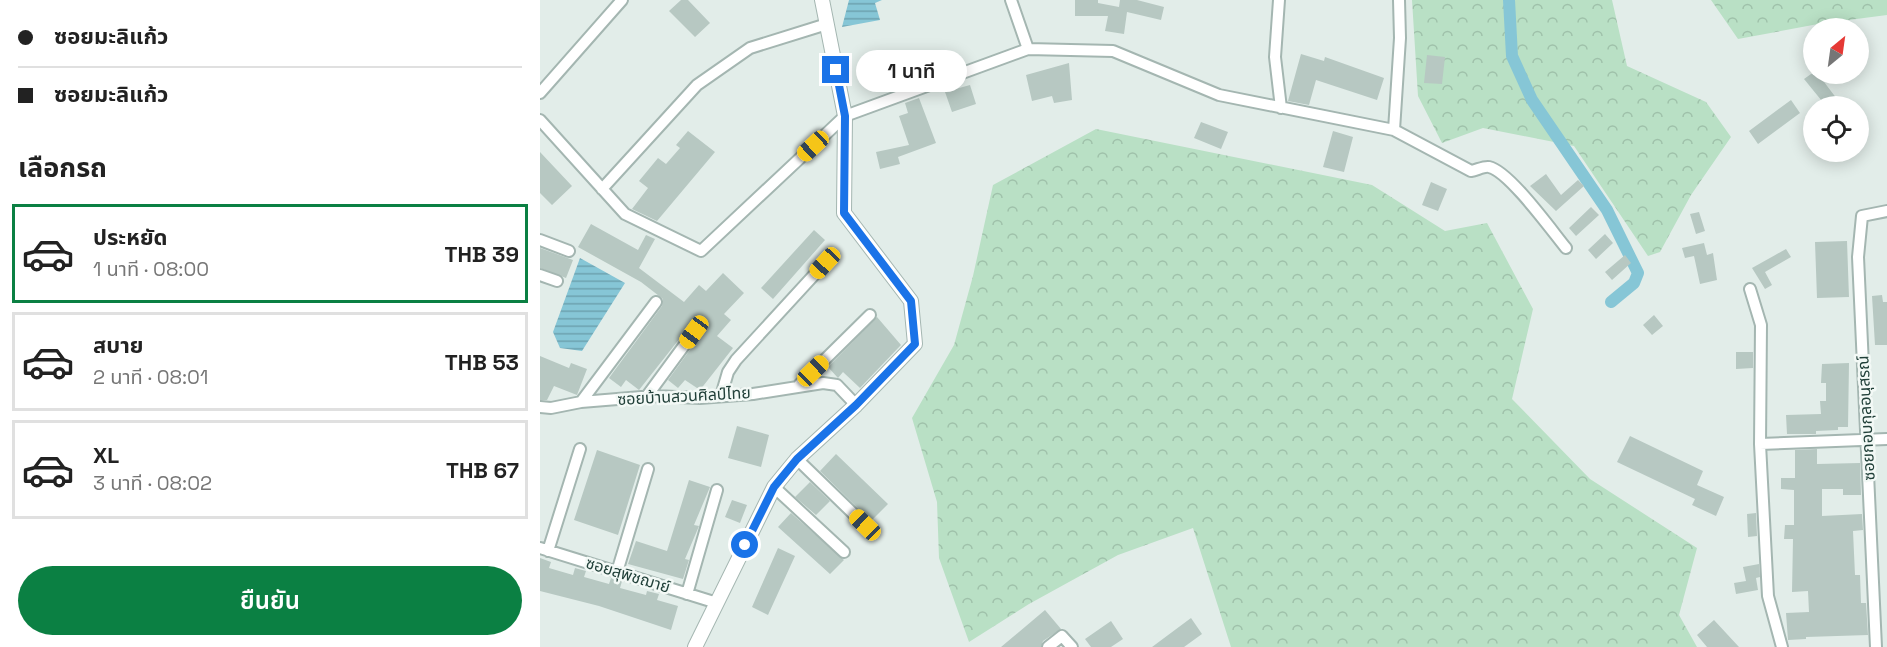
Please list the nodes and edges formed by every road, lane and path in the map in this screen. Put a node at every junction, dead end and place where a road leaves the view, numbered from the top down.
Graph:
1 (622, 0) edge
2 (822, 0) edge
3 (1011, 0) edge
4 (1279, 0) edge
5 (1399, 0) edge
6 (827, 24) junction
7 (1028, 49) junction
8 (540, 93) edge
9 (1281, 108) junction
10 (845, 116) junction
11 (540, 120) edge
12 (1394, 130) junction
13 (602, 189) junction
14 (1887, 211) edge
15 (540, 240) edge
16 (1566, 248) dead end
17 (569, 251) dead end
18 (825, 263) dead end
19 (540, 275) edge
20 (557, 281) dead end
21 (1750, 289) dead end
22 (656, 302) dead end
23 (870, 315) dead end
24 (694, 332) dead end
25 (799, 385) junction
26 (647, 396) junction
27 (721, 396) junction
28 (580, 402) junction
29 (856, 405) junction
30 (540, 407) edge
31 (1867, 439) junction
32 (1887, 439) edge
33 (1760, 444) junction
34 (580, 449) dead end
35 (797, 459) junction
36 (648, 469) dead end
37 (774, 487) junction
38 (717, 490) dead end
39 (865, 525) dead end
40 (544, 550) edge
41 (844, 552) dead end
42 (617, 572) junction
43 (687, 594) junction
44 (717, 603) junction
45 (695, 647) edge
46 (1048, 647) edge
47 (1072, 647) edge
48 (1782, 647) edge
49 (1876, 647) edge

1 - 8 street
2 - 6 street
3 - 7 street
4 - 9 street
5 - 12 street
6 - 10 street
6 - 13 street
7 - 9 street
7 - 10 street
9 - 12 street
10 - 13 street
10 - 29 street
11 - 13 street
12 - 16 street
14 - 31 street, ซอยกอบกุลอนุสรณ์
15 - 17 street
18 - 27 street
19 - 20 street
21 - 33 street
22 - 28 street
23 - 25 street
24 - 26 street
25 - 27 street, ซอยบ้านสวนศิลป์ไทย
25 - 29 street, ซอยบ้านสวนศิลป์ไทย
26 - 27 street, ซอยบ้านสวนศิลป์ไทย
26 - 28 street, ซอยบ้านสวนศิลป์ไทย
28 - 30 street, ซอยบ้านสวนศิลป์ไทย
29 - 35 street
31 - 32 street
31 - 33 street
31 - 49 street, ซอยกอบกุลอนุสรณ์
33 - 48 street
34 - 40 street
35 - 37 street
35 - 39 street
36 - 42 street
37 - 41 street
37 - 44 street
38 - 43 street
40 - 42 street, ซอยสุพิชฌาย์
42 - 43 street, ซอยสุพิชฌาย์
43 - 44 street, ซอยสุพิชฌาย์
44 - 45 street
46 - 47 street

